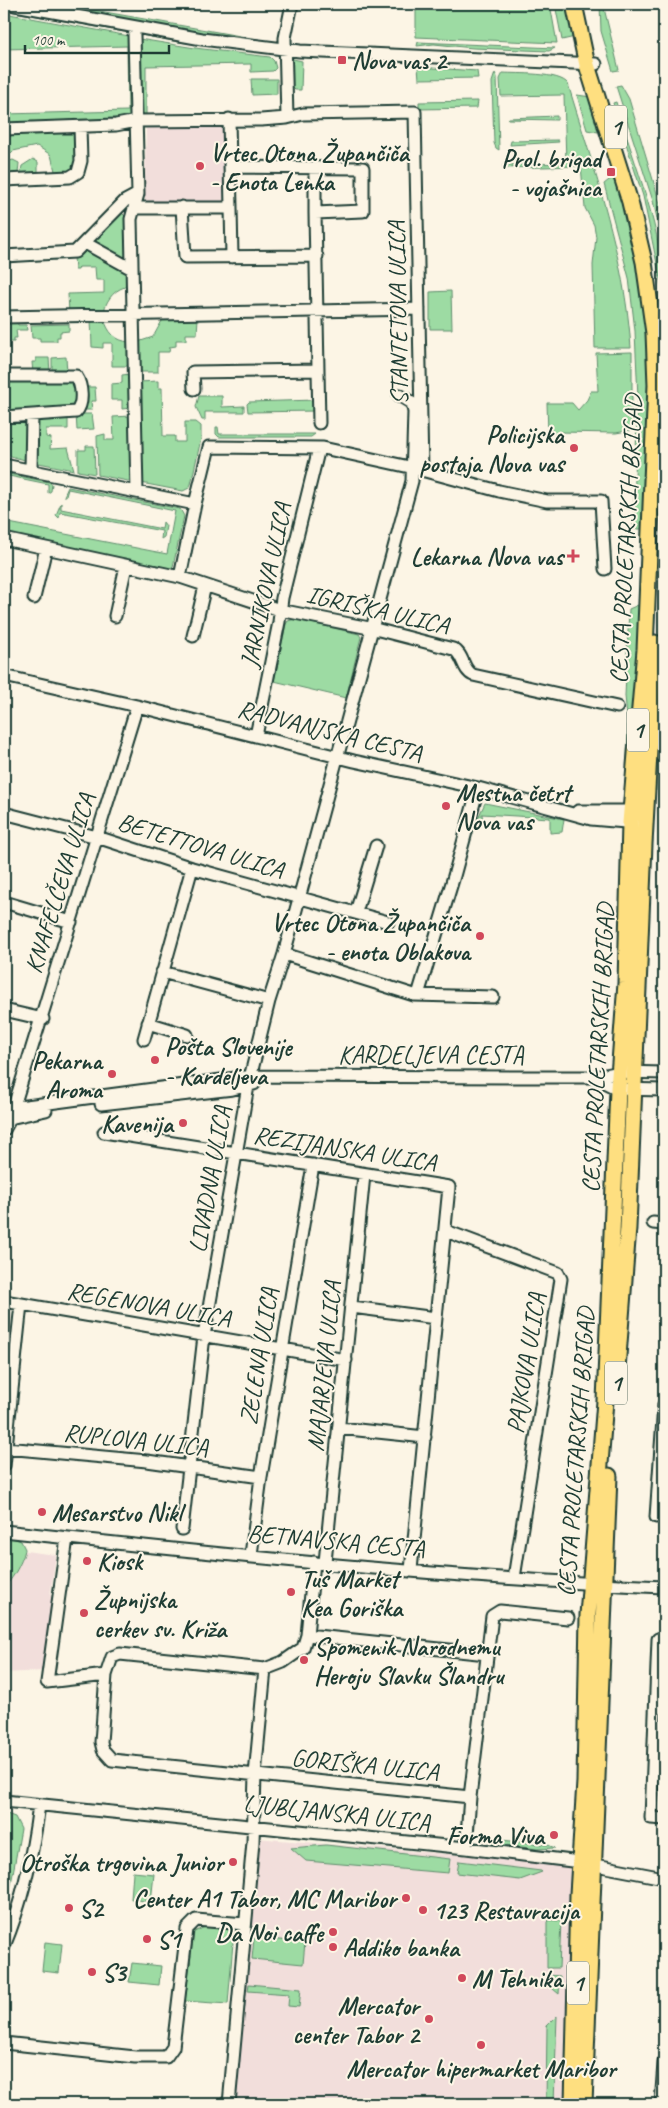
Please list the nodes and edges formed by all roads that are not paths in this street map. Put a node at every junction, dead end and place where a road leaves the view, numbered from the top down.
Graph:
1 (10, 4) edge
2 (292, 4) edge
3 (574, 4) edge
4 (584, 4) edge
5 (134, 36) dead end
6 (285, 49) junction
7 (591, 64) junction
8 (287, 118) junction
9 (229, 119) junction
10 (137, 121) junction
11 (80, 127) junction
12 (4, 129) edge
13 (231, 167) junction
14 (315, 168) junction
15 (4, 180) edge
16 (138, 194) junction
17 (182, 207) junction
18 (135, 208) junction
19 (230, 208) junction
20 (315, 213) junction
21 (85, 243) junction
22 (4, 256) edge
23 (317, 256) junction
24 (232, 257) junction
25 (132, 269) junction
26 (419, 309) junction
27 (317, 311) junction
28 (134, 315) junction
29 (4, 317) edge
30 (664, 341) edge
31 (318, 370) junction
32 (4, 376) edge
33 (194, 388) dead end
34 (399, 395) dead end
35 (32, 416) junction
36 (4, 417) edge
37 (319, 422) dead end
38 (321, 448) junction
39 (664, 455) edge
40 (4, 465) edge
41 (418, 469) junction
42 (31, 470) junction
43 (137, 492) junction
44 (195, 504) junction
45 (4, 539) edge
46 (46, 548) junction
47 (126, 566) junction
48 (605, 569) dead end
49 (180, 577) junction
50 (205, 586) junction
51 (34, 598) dead end
52 (280, 610) junction
53 (115, 616) dead end
54 (372, 629) junction
55 (193, 636) dead end
56 (4, 676) edge
57 (137, 706) junction
58 (617, 707) dead end
59 (256, 736) junction
60 (338, 756) junction
61 (478, 788) junction
62 (4, 813) edge
63 (638, 817) junction
64 (97, 837) junction
65 (376, 846) dead end
66 (192, 868) junction
67 (298, 897) junction
68 (4, 902) edge
69 (356, 912) junction
70 (71, 922) junction
71 (388, 922) dead end
72 (284, 954) junction
73 (162, 972) junction
74 (418, 995) junction
75 (493, 998) dead end
76 (269, 1001) junction
77 (4, 1010) edge
78 (43, 1019) junction
79 (148, 1023) junction
80 (187, 1035) dead end
81 (144, 1039) dead end
82 (628, 1072) junction
83 (664, 1073) edge
84 (594, 1077) junction
85 (250, 1081) junction
86 (625, 1089) junction
87 (664, 1090) edge
88 (8, 1114) edge
89 (4, 1130) edge
90 (104, 1132) dead end
91 (238, 1153) junction
92 (313, 1165) junction
93 (364, 1175) junction
94 (446, 1231) junction
95 (4, 1301) edge
96 (21, 1304) junction
97 (352, 1307) junction
98 (436, 1318) junction
99 (204, 1336) junction
100 (281, 1349) junction
101 (346, 1360) junction
102 (664, 1405) edge
103 (339, 1428) junction
104 (426, 1437) junction
105 (6, 1448) junction
106 (4, 1466) edge
107 (190, 1466) junction
108 (261, 1477) junction
109 (656, 1517) dead end
110 (182, 1529) dead end
111 (4, 1531) edge
112 (67, 1538) junction
113 (251, 1555) junction
114 (320, 1562) junction
115 (411, 1570) junction
116 (514, 1578) junction
117 (598, 1585) junction
118 (664, 1587) edge
119 (568, 1618) dead end
120 (306, 1635) junction
121 (658, 1639) dead end
122 (487, 1654) junction
123 (266, 1669) junction
124 (106, 1675) junction
125 (660, 1696) edge
126 (255, 1775) junction
127 (470, 1797) junction
128 (4, 1801) edge
129 (39, 1805) junction
130 (664, 1819) edge
131 (254, 1826) junction
132 (466, 1848) junction
133 (587, 1863) junction
134 (664, 1878) edge
135 (245, 1924) junction
136 (4, 1946) edge
137 (576, 2032) junction
138 (4, 2043) edge
139 (664, 2063) edge
140 (229, 2104) edge
141 (566, 2104) edge
142 (573, 2104) edge
143 (584, 2104) edge
144 (661, 2104) edge

1 - 6 street
2 - 6 street
3 - 7 main road, CESTA PROLETARSKIH BRIGAD / 1
4 - 7 main road, CESTA PROLETARSKIH BRIGAD / 1
5 - 10 street
6 - 7 street
6 - 8 street
7 - 30 main road, CESTA PROLETARSKIH BRIGAD / 1
7 - 63 main road, CESTA PROLETARSKIH BRIGAD / 1
8 - 9 street, STANTETOVA ULICA
8 - 26 street, STANTETOVA ULICA
9 - 10 street, STANTETOVA ULICA
9 - 13 street
10 - 11 street, STANTETOVA ULICA
10 - 16 street
11 - 12 street, STANTETOVA ULICA
11 - 15 street
13 - 14 street
13 - 19 street
14 - 20 street
14 - 20 street
16 - 18 street
16 - 21 street
17 - 18 street
17 - 19 street
17 - 24 street
18 - 25 street
19 - 24 street
20 - 23 street
21 - 22 street
21 - 25 street
23 - 24 street
23 - 27 street
25 - 28 street
26 - 27 street
26 - 41 street, STANTETOVA ULICA
27 - 28 street
27 - 31 street
28 - 29 street
28 - 43 street
31 - 33 street
31 - 37 street
32 - 35 street
34 - 41 street
35 - 36 street
35 - 42 street
38 - 41 street
38 - 44 street
38 - 52 street, JARNIKOVA ULICA
39 - 63 main road, CESTA PROLETARSKIH BRIGAD / 1
40 - 42 street
41 - 48 street
41 - 54 street, LIVADNA ULICA
42 - 43 street
43 - 44 street
44 - 49 street
45 - 46 street, IGRIŠKA ULICA
46 - 47 street, IGRIŠKA ULICA
46 - 51 street
47 - 49 street, IGRIŠKA ULICA
47 - 53 street
49 - 50 street, IGRIŠKA ULICA
50 - 52 street, IGRIŠKA ULICA
50 - 55 street
52 - 54 street, IGRIŠKA ULICA
52 - 59 street, JARNIKOVA ULICA
54 - 58 street, IGRIŠKA ULICA
54 - 60 street, LIVADNA ULICA
56 - 57 street, RADVANJSKA CESTA
57 - 59 street, RADVANJSKA CESTA
57 - 64 street, KNAFELČEVA ULICA
59 - 60 street, RADVANJSKA CESTA
60 - 61 street, RADVANJSKA CESTA
60 - 67 street, LIVADNA ULICA
61 - 63 street, RADVANJSKA CESTA
61 - 74 street
62 - 64 street, BETETTOVA ULICA
63 - 82 main road, CESTA PROLETARSKIH BRIGAD / 1
64 - 66 street, BETETTOVA ULICA
64 - 70 street, KNAFELČEVA ULICA
65 - 69 street
66 - 67 street, BETETTOVA ULICA
66 - 73 street
67 - 69 street, BETETTOVA ULICA
67 - 72 street, LIVADNA ULICA
68 - 70 street
69 - 71 street, BETETTOVA ULICA
70 - 78 street, KNAFELČEVA ULICA
72 - 74 street
72 - 76 street, LIVADNA ULICA
73 - 76 street
73 - 79 street
74 - 75 street
76 - 85 street, LIVADNA ULICA
77 - 78 street
78 - 88 street, KNAFELČEVA ULICA
79 - 80 street
79 - 81 street
82 - 83 street, KARDELJEVA CESTA
82 - 84 street, KARDELJEVA CESTA
82 - 86 main road, CESTA PROLETARSKIH BRIGAD / 1
84 - 85 street, KARDELJEVA CESTA
84 - 86 street
85 - 88 street, KARDELJEVA CESTA
85 - 91 street, LIVADNA ULICA
86 - 87 street
86 - 117 main road, CESTA PROLETARSKIH BRIGAD / 1
88 - 89 street, KNAFELČEVA ULICA
90 - 91 street, REZIJANSKA ULICA
91 - 92 street, REZIJANSKA ULICA
91 - 99 street, LIVADNA ULICA
92 - 93 street, REZIJANSKA ULICA
92 - 100 street, ZELENA ULICA
93 - 94 street, REZIJANSKA ULICA
93 - 97 street, MAJARJEVA ULICA
94 - 98 street, REZIJANSKA ULICA
94 - 116 street, PAJKOVA ULICA
95 - 96 street, REGENOVA ULICA
96 - 99 street, REGENOVA ULICA
96 - 105 street
97 - 98 street
97 - 101 street, MAJARJEVA ULICA
98 - 104 street, REZIJANSKA ULICA
99 - 100 street, REGENOVA ULICA
99 - 107 street, LIVADNA ULICA
100 - 101 street, REGENOVA ULICA
100 - 108 street, ZELENA ULICA
101 - 103 street, MAJARJEVA ULICA
102 - 109 street
103 - 104 street
103 - 114 street, MAJARJEVA ULICA
104 - 115 street, REZIJANSKA ULICA
105 - 106 street
105 - 107 street, RUPLOVA ULICA
107 - 108 street, RUPLOVA ULICA
107 - 110 street, LIVADNA ULICA
108 - 113 street, ZELENA ULICA
111 - 112 street, BETNAVSKA CESTA
112 - 113 street, BETNAVSKA CESTA
112 - 124 street
113 - 114 street, BETNAVSKA CESTA
114 - 115 street, BETNAVSKA CESTA
114 - 120 street
115 - 116 street, BETNAVSKA CESTA
116 - 117 street, BETNAVSKA CESTA
117 - 118 street, BETNAVSKA CESTA
117 - 133 main road, CESTA PROLETARSKIH BRIGAD / 1
119 - 122 street, GORIŠKA ULICA
120 - 122 street
120 - 123 street
121 - 125 street
122 - 127 street, GORIŠKA ULICA
123 - 124 street, GORIŠKA ULICA
123 - 126 street, GORIŠKA ULICA
124 - 126 street, GORIŠKA ULICA
125 - 130 street
126 - 127 street, GORIŠKA ULICA
126 - 131 street, GORIŠKA ULICA
127 - 132 street, GORIŠKA ULICA
128 - 129 street, LJUBLJANSKA ULICA
129 - 131 street, LJUBLJANSKA ULICA
129 - 136 street
131 - 132 street, LJUBLJANSKA ULICA
131 - 135 street, GORIŠKA ULICA
132 - 133 street, LJUBLJANSKA ULICA
133 - 134 street, LJUBLJANSKA ULICA
133 - 137 main road, CESTA PROLETARSKIH BRIGAD / 1
133 - 143 main road, CESTA PROLETARSKIH BRIGAD / 1
135 - 138 street
135 - 140 street, GORIŠKA ULICA
137 - 141 street
137 - 142 main road, CESTA PROLETARSKIH BRIGAD / 1
139 - 144 street

